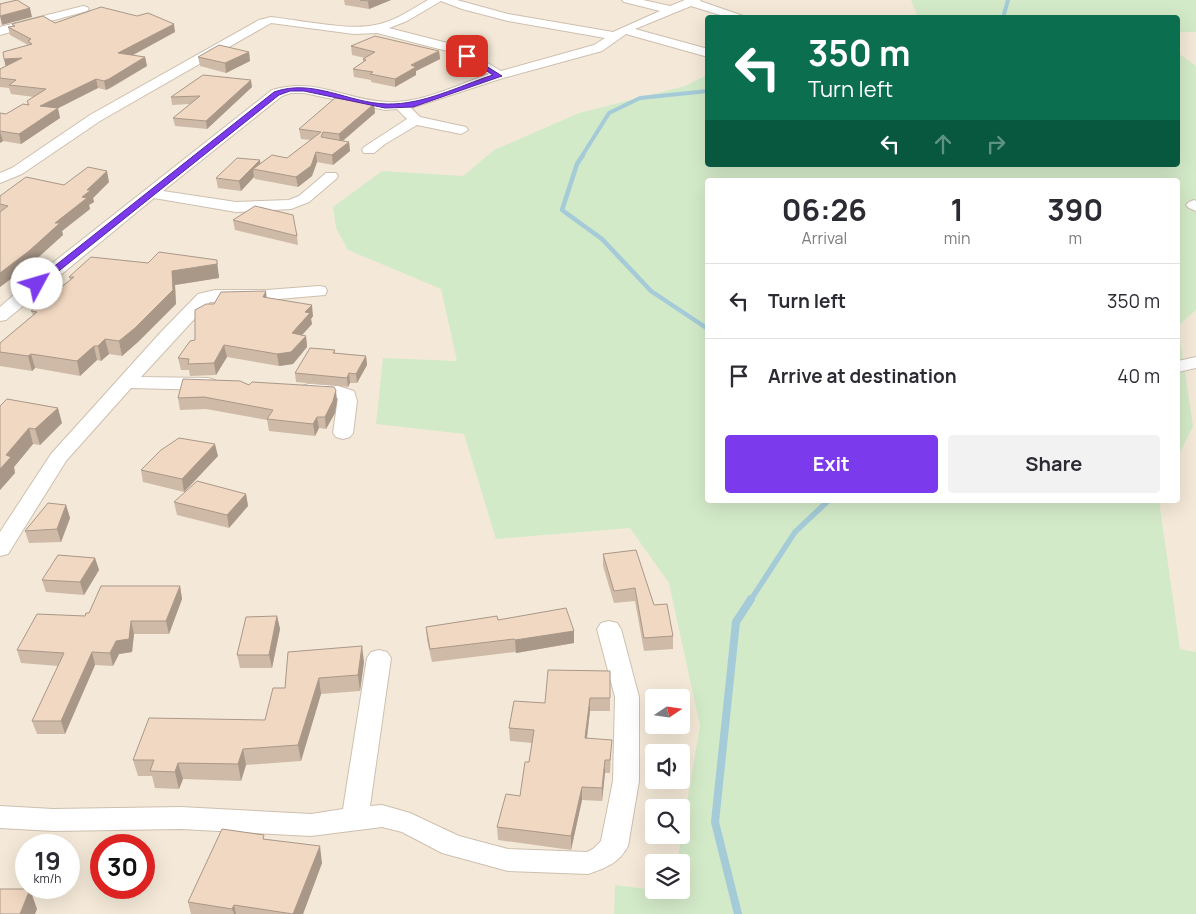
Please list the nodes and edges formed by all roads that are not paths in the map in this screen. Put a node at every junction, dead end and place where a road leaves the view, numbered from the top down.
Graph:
1 (436, 0) edge
2 (446, 0) edge
3 (628, 0) edge
4 (693, 1) edge
5 (83, 9) dead end
6 (672, 10) junction
7 (735, 15) edge
8 (377, 29) junction
9 (0, 31) edge
10 (619, 33) junction
11 (705, 53) edge
12 (499, 76) junction
13 (401, 106) junction
14 (415, 120) junction
15 (461, 130) dead end
16 (370, 150) dead end
17 (331, 176) dead end
18 (0, 179) edge
19 (150, 193) junction
20 (319, 291) dead end
21 (0, 316) edge
22 (1196, 362) edge
23 (1180, 366) edge
24 (128, 382) junction
25 (222, 384) edge
26 (290, 389) edge
27 (343, 433) dead end
28 (0, 549) edge
29 (609, 629) dead end
30 (379, 658) dead end
31 (0, 817) edge
32 (355, 818) junction

1 - 8 street
2 - 10 street
3 - 6 street
4 - 6 street
4 - 7 street
5 - 9 street
6 - 10 street
8 - 12 street
8 - 18 street
10 - 11 street
10 - 12 street
12 - 13 street
13 - 14 street
13 - 19 street
14 - 15 street
14 - 16 street
17 - 19 street
19 - 21 street
20 - 24 street
22 - 23 street
24 - 25 street
24 - 28 street
26 - 27 street
29 - 32 street
30 - 32 street
31 - 32 street

